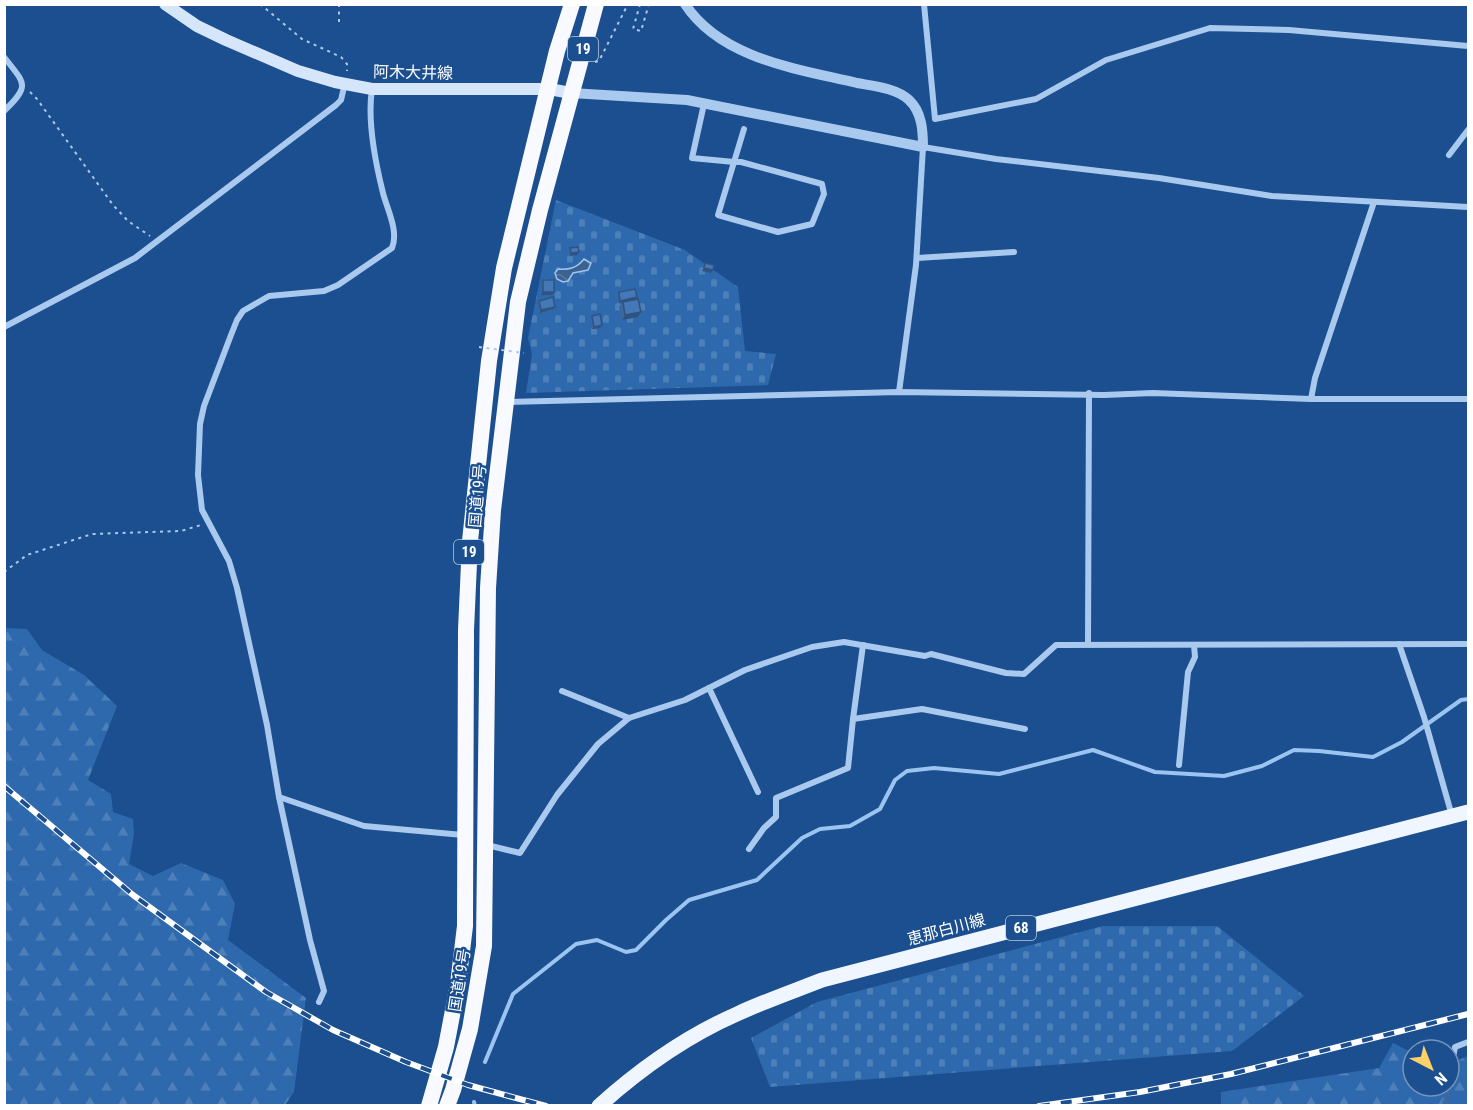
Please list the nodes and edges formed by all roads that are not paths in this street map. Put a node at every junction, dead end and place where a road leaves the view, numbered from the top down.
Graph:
1 (165, 4) edge
2 (572, 4) edge
3 (596, 4) edge
4 (684, 4) edge
5 (924, 4) edge
6 (1468, 46) edge
7 (4, 57) edge
8 (345, 83) junction
9 (372, 89) junction
10 (549, 89) junction
11 (571, 93) junction
12 (704, 104) junction
13 (4, 111) edge
14 (744, 129) dead end
15 (1468, 130) edge
16 (922, 147) junction
17 (1449, 155) dead end
18 (734, 162) junction
19 (1374, 202) junction
20 (1468, 207) edge
21 (1014, 252) dead end
22 (917, 258) junction
23 (4, 327) edge
24 (899, 392) junction
25 (1089, 393) junction
26 (1311, 399) junction
27 (1468, 399) edge
28 (505, 402) junction
29 (1088, 644) junction
30 (1399, 644) junction
31 (1468, 644) edge
32 (863, 645) junction
33 (1194, 645) junction
34 (709, 688) junction
35 (562, 691) dead end
36 (629, 718) junction
37 (853, 719) junction
38 (1025, 729) dead end
39 (1179, 765) dead end
40 (758, 792) dead end
41 (279, 797) junction
42 (1468, 812) edge
43 (1452, 817) junction
44 (466, 836) junction
45 (486, 845) junction
46 (749, 849) dead end
47 (319, 1002) dead end
48 (429, 1106) edge
49 (447, 1106) edge
50 (599, 1106) edge

1 - 8 main road, 阿木大井線
2 - 10 highway, 国道19号 / 19
3 - 11 highway, 国道19号 / 19
4 - 16 street
5 - 6 street
7 - 13 street
8 - 9 main road, 阿木大井線
8 - 23 street
9 - 10 main road, 阿木大井線
9 - 41 street
10 - 11 main road, 阿木大井線
10 - 44 highway, 国道19号 / 19
11 - 12 street
11 - 28 highway, 国道19号 / 19
12 - 16 street
12 - 18 street
14 - 18 street
15 - 17 street
16 - 19 street
16 - 22 street
18 - 18 street
19 - 20 street
19 - 26 street
21 - 22 street
22 - 24 street
24 - 25 street
24 - 28 street
25 - 26 street
25 - 29 street
26 - 27 street
28 - 45 highway, 国道19号 / 19
29 - 32 street
29 - 33 street
30 - 31 street
30 - 33 street
30 - 43 street
32 - 34 street
32 - 37 street
33 - 39 street
34 - 36 street
34 - 40 street
35 - 36 street
36 - 45 street
37 - 38 street
37 - 46 street
41 - 44 street
41 - 47 street
42 - 43 main road, 恵那白川線 / 68
43 - 50 main road, 恵那白川線 / 68
44 - 48 highway, 国道19号 / 19
45 - 49 highway, 国道19号 / 19

